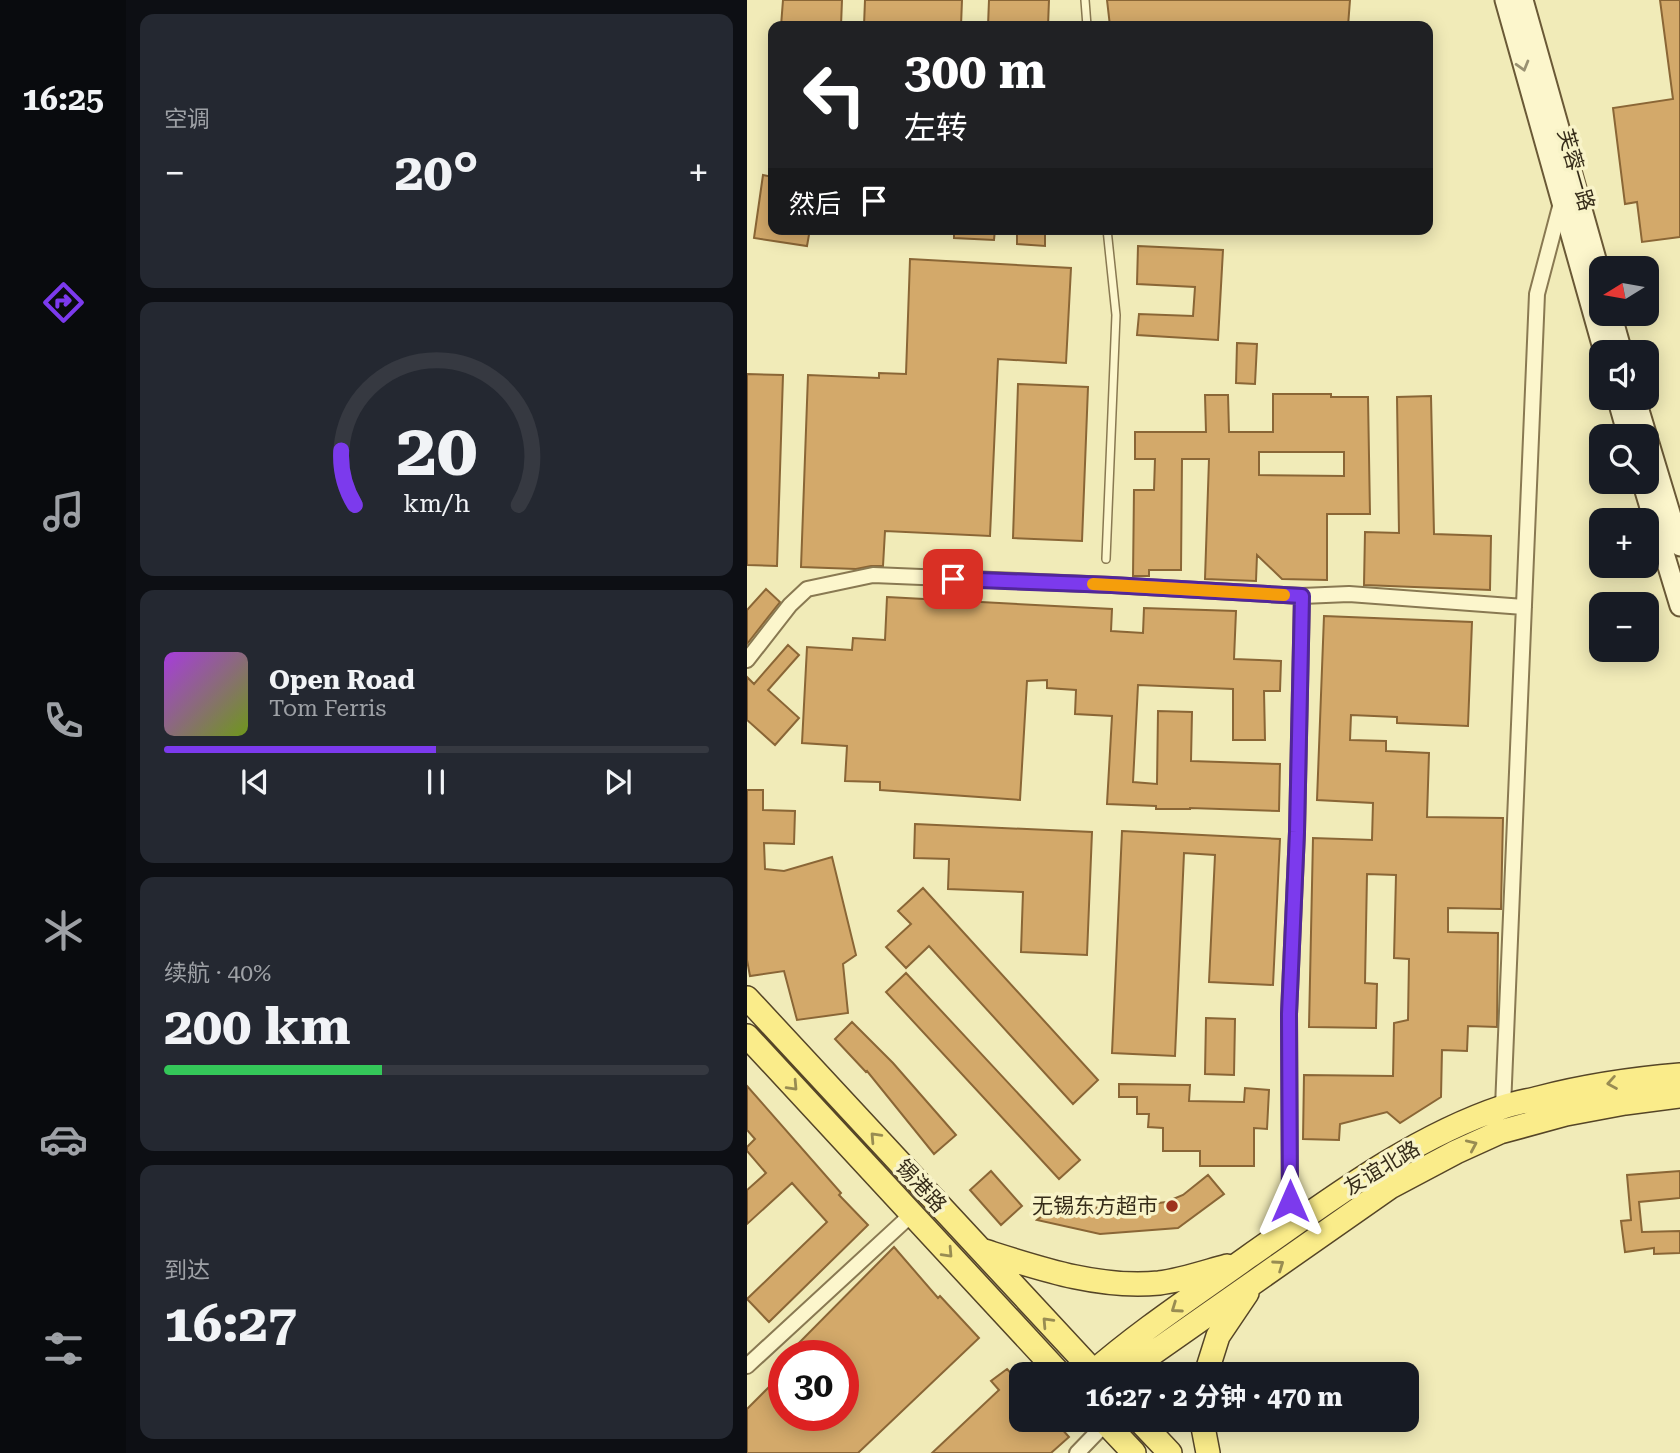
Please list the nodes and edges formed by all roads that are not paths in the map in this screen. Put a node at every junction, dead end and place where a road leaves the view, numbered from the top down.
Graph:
1 (1085, 0) edge
2 (1505, 0) edge
3 (1523, 0) edge
4 (1087, 21) edge
5 (1570, 167) junction
6 (1108, 235) edge
7 (1595, 256) edge
8 (1601, 340) edge
9 (1639, 410) edge
10 (1646, 494) edge
11 (1680, 546) edge
12 (1106, 559) dead end
13 (1302, 596) junction
14 (1680, 606) edge
15 (1524, 607) junction
16 (747, 660) edge
17 (747, 998) edge
18 (747, 1036) edge
19 (1680, 1075) edge
20 (1680, 1097) edge
21 (1503, 1107) junction
22 (912, 1214) junction
23 (1290, 1228) junction
24 (980, 1250) junction
25 (1243, 1261) junction
26 (1253, 1283) junction
27 (1049, 1362) edge
28 (1083, 1362) edge
29 (1106, 1362) edge
30 (1140, 1362) edge
31 (1210, 1362) edge
32 (747, 1366) edge
33 (1095, 1432) edge
34 (1114, 1432) edge
35 (1150, 1432) edge
36 (1204, 1432) edge
37 (1077, 1453) edge
38 (1134, 1453) edge
39 (1170, 1453) edge
40 (1208, 1453) edge

1 - 4 lane
2 -> 8 street, 芙蓉一路
3 - 5 street, 芙蓉一路
5 - 7 street, 芙蓉一路
5 - 15 street
6 - 12 lane
9 - 11 street
10 - 14 street
13 - 15 street
13 - 16 street
13 - 23 street
15 - 21 street
24 -> 17 main road, 锡港路
18 -> 22 main road, 锡港路
19 -> 21 main road, 友谊北路
26 -> 20 main road, 友谊北路
21 - 23 main road, 友谊北路
22 -> 27 main road, 锡港路
22 - 32 street
23 - 25 main road, 友谊北路
24 - 25 main road
28 -> 24 main road, 锡港路
25 -> 29 main road, 友谊北路
26 - 30 main road, 友谊北路
26 - 31 main road
33 - 37 street
34 - 38 main road
35 - 39 main road
36 - 40 main road

